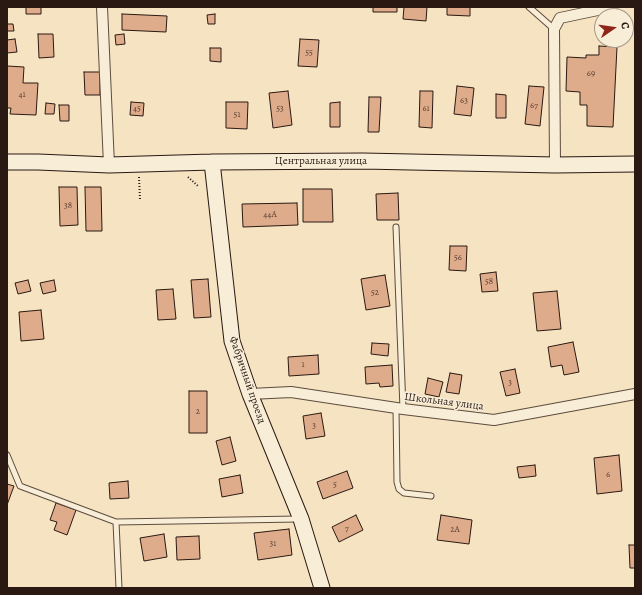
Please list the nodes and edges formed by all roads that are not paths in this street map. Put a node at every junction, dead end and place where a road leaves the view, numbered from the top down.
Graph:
1 (102, 7) edge
2 (529, 7) edge
3 (612, 7) edge
4 (554, 29) junction
5 (7, 162) edge
6 (212, 162) junction
7 (109, 164) junction
8 (635, 164) edge
9 (555, 165) junction
10 (396, 227) dead end
11 (250, 394) junction
12 (635, 394) edge
13 (399, 408) junction
14 (7, 455) edge
15 (431, 496) dead end
16 (301, 519) junction
17 (116, 522) junction
18 (119, 588) edge
19 (322, 588) edge

1 - 7 street
2 - 4 lane
3 - 4 street
4 - 9 street
5 - 7 street, Центральная улица
6 - 7 street, Центральная улица
6 - 9 street, Центральная улица
6 - 11 street, Фабричный проезд
8 - 9 street, Центральная улица
10 - 13 lane
11 - 13 street, Школьная улица
11 - 16 street, Фабричный проезд
12 - 13 street, Школьная улица
13 - 15 lane
14 - 17 lane
16 - 17 lane
16 - 19 street, Фабричный проезд
17 - 18 lane

